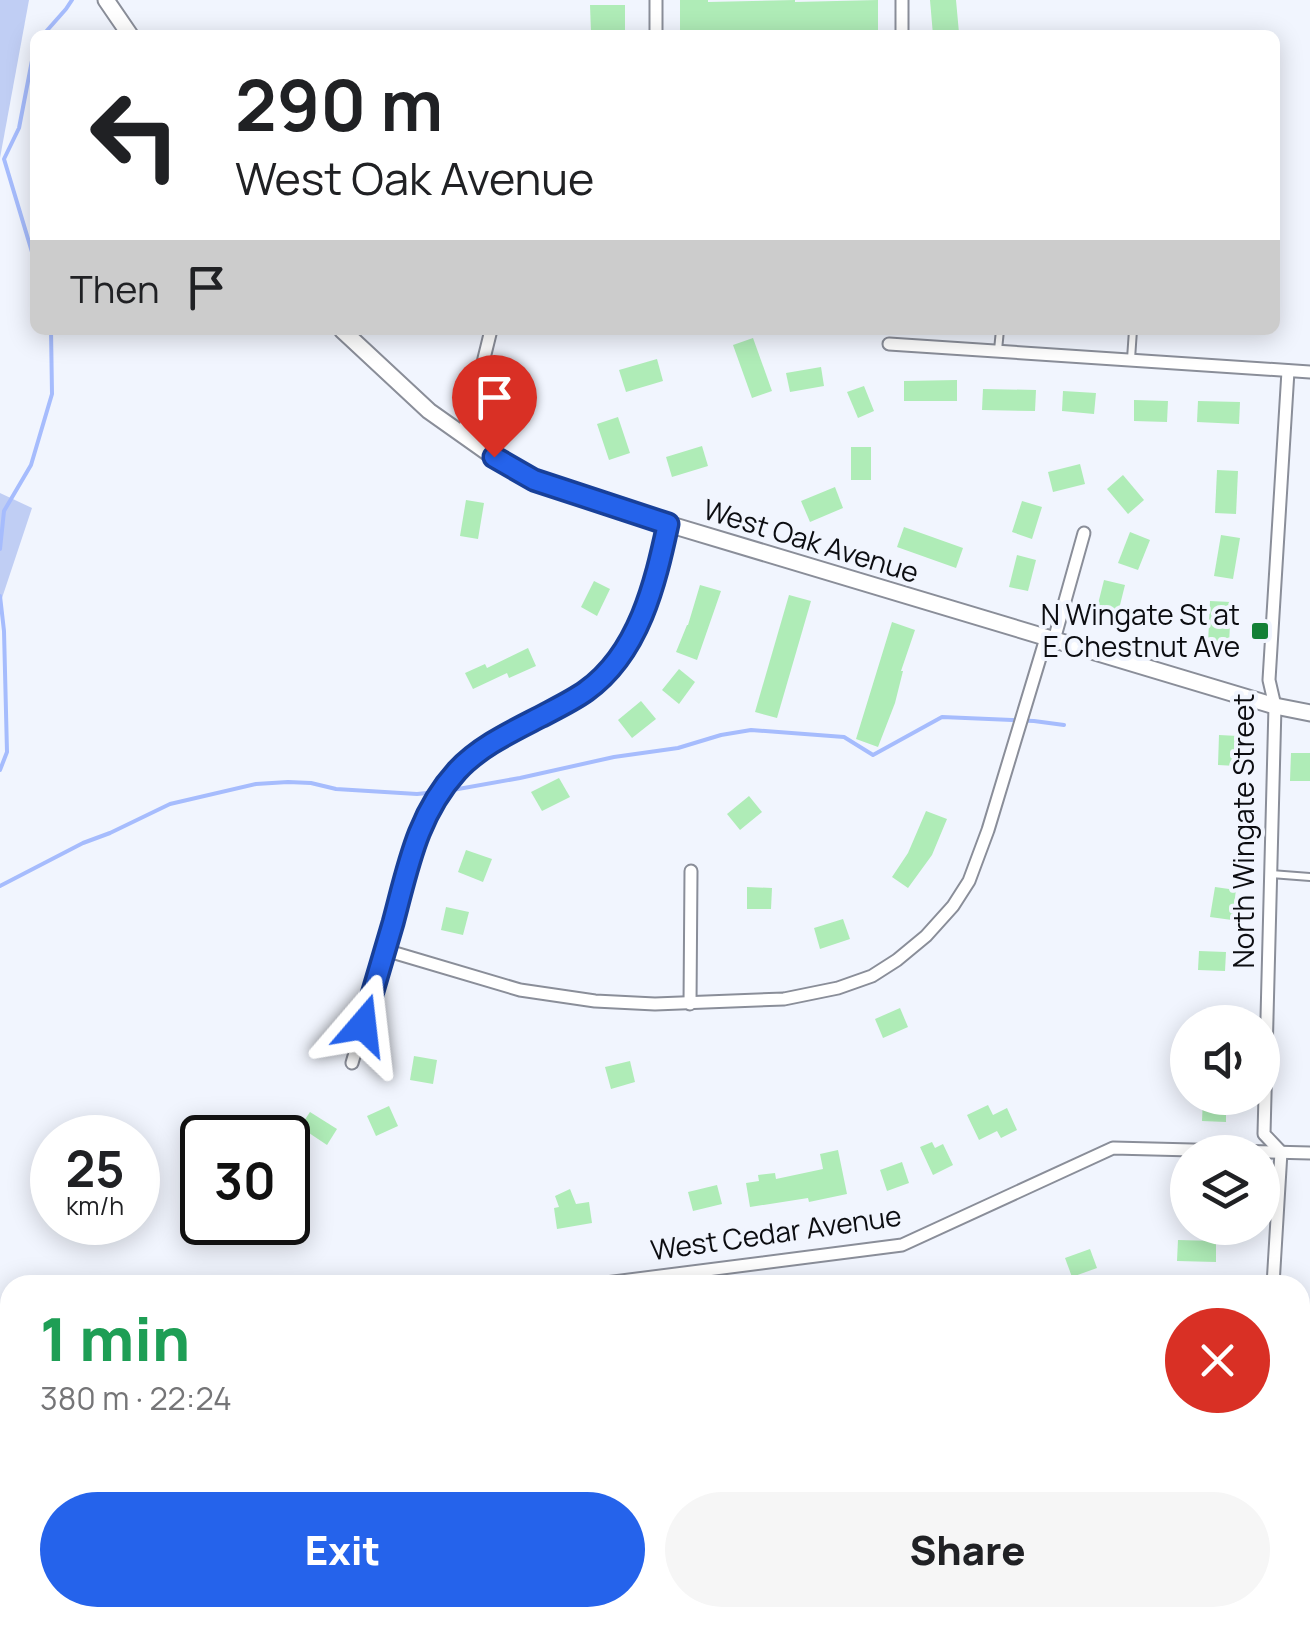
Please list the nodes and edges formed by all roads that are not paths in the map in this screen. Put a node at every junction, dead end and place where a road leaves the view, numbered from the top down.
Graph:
1 (106, 0) edge
2 (656, 0) edge
3 (902, 0) edge
4 (125, 28) edge
5 (656, 30) edge
6 (902, 30) edge
7 (347, 335) edge
8 (490, 335) edge
9 (908, 335) edge
10 (1000, 335) edge
11 (1132, 335) edge
12 (889, 344) dead end
13 (909, 344) junction
14 (998, 350) junction
15 (1130, 360) junction
16 (1288, 371) junction
17 (1310, 372) edge
18 (462, 435) junction
19 (668, 524) junction
20 (1084, 533) dead end
21 (1050, 639) junction
22 (1275, 706) junction
23 (1310, 713) edge
24 (691, 871) dead end
25 (1271, 874) junction
26 (1310, 877) edge
27 (385, 950) junction
28 (690, 1004) junction
29 (352, 1063) dead end
30 (1281, 1152) junction
31 (1310, 1154) edge
32 (668, 1275) edge
33 (1273, 1275) edge

1 - 4 street
2 - 5 street
3 - 6 street
7 - 18 street, West Oak Avenue
8 - 18 street
9 - 13 street
10 - 14 lane
11 - 15 lane
12 - 13 street
13 - 14 street
14 - 15 street
15 - 16 street
16 - 17 street
16 - 22 street, North Wingate Street
18 - 19 street, West Oak Avenue
19 - 21 street, West Oak Avenue
19 - 27 street
20 - 21 street
21 - 22 street, West Oak Avenue
21 - 28 street
22 - 23 street, West Oak Avenue
22 - 25 street, North Wingate Street
24 - 28 street
25 - 26 lane
25 - 30 street, North Wingate Street
27 - 28 street
27 - 29 street
30 - 31 street, West Cedar Avenue
30 - 32 street, West Cedar Avenue
30 - 33 street, North Wingate Street

